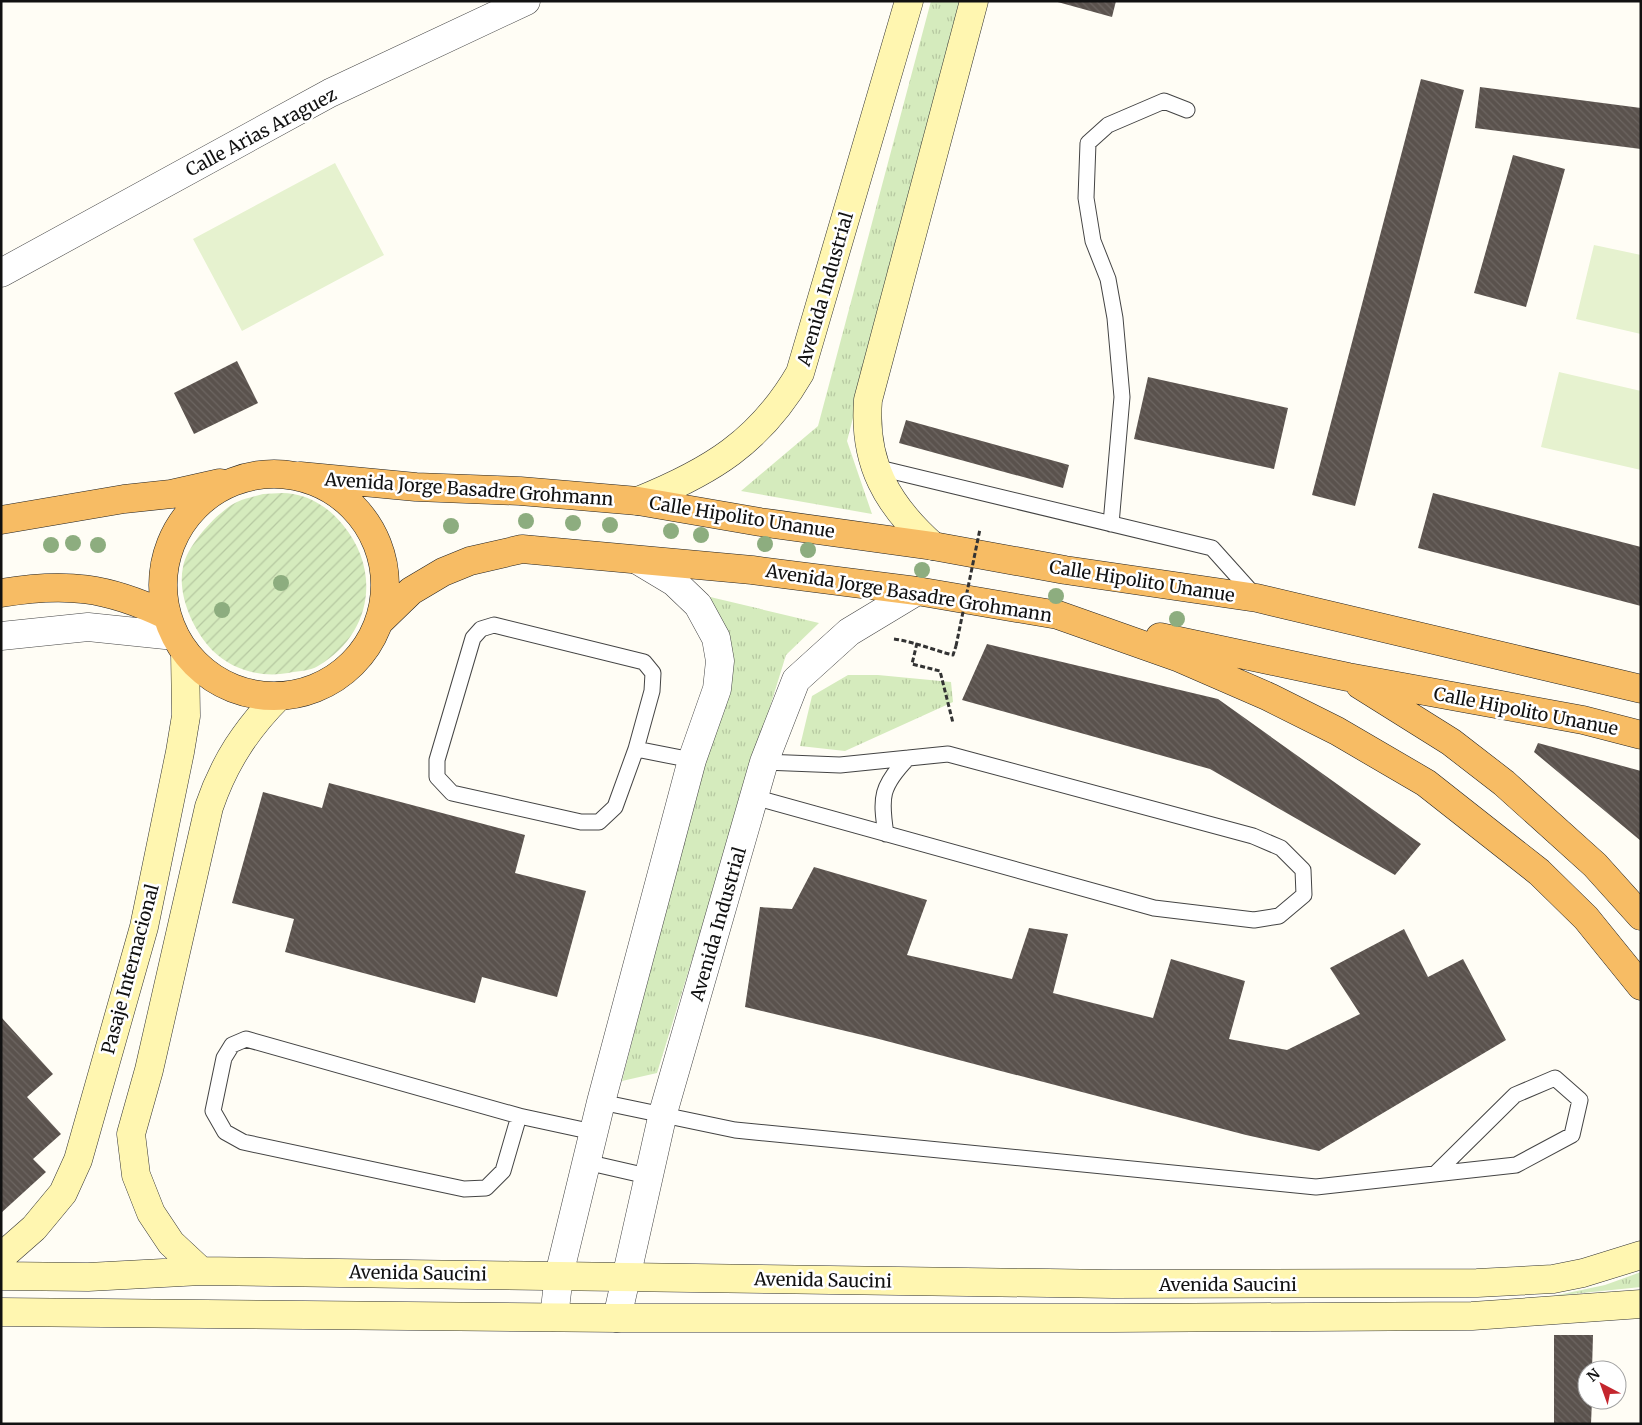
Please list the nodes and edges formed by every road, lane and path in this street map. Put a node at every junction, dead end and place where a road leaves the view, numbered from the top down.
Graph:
1 (526, 1) edge
2 (909, 1) edge
3 (974, 1) edge
4 (1187, 110) dead end
5 (1, 273) edge
6 (875, 466) junction
7 (258, 475) junction
8 (300, 476) junction
9 (638, 501) junction
10 (1, 520) edge
11 (1111, 524) junction
12 (980, 529) dead end
13 (933, 546) junction
14 (639, 561) junction
15 (917, 591) junction
16 (1, 593) edge
17 (1257, 598) junction
18 (1058, 615) junction
19 (379, 622) junction
20 (175, 635) junction
21 (1, 636) edge
22 (917, 643) dead end
23 (928, 649) dead end
24 (1348, 677) junction
25 (1641, 689) edge
26 (280, 696) junction
27 (953, 722) dead end
28 (1641, 735) edge
29 (636, 749) junction
30 (908, 758) junction
31 (692, 760) junction
32 (764, 762) junction
33 (754, 798) junction
34 (886, 834) junction
35 (1641, 916) edge
36 (1641, 986) edge
37 (601, 1102) junction
38 (662, 1113) junction
39 (518, 1116) junction
40 (593, 1132) junction
41 (586, 1162) junction
42 (1435, 1174) junction
43 (647, 1176) junction
44 (1641, 1255) edge
45 (1, 1257) edge
46 (201, 1271) junction
47 (559, 1275) junction
48 (1, 1276) edge
49 (625, 1276) junction
50 (1041, 1283) junction
51 (1114, 1284) junction
52 (1641, 1304) edge
53 (1, 1312) edge
54 (554, 1317) junction
55 (1038, 1317) junction
56 (617, 1318) junction
57 (1113, 1318) junction

1 - 5 street, Calle Arias Araguez
2 - 9 main road, Avenida Industrial
3 - 6 main road
4 - 11 lane
6 - 11 lane
6 - 13 main road
7 - 8 highway, Avenida Jorge Basadre Grohmann
7 - 10 highway
7 - 20 highway
8 - 9 highway, Avenida Jorge Basadre Grohmann
8 - 19 highway
9 - 13 highway, Calle Hipolito Unanue
11 - 17 lane
12 - 23 path, bridge
13 - 17 highway, Calle Hipolito Unanue
14 - 15 highway, Avenida Jorge Basadre Grohmann
14 - 19 highway, Avenida Jorge Basadre Grohmann
14 - 31 street
15 - 18 highway, Avenida Jorge Basadre Grohmann
15 - 32 street, Avenida Industrial
16 - 20 highway
17 - 25 highway, Calle Hipolito Unanue
18 - 24 highway, Calle Hipolito Unanue
18 - 36 highway, Avenida Jorge Basadre Grohmann
19 - 26 highway
20 - 21 street
20 - 26 highway
20 - 45 main road, Pasaje Internacional
22 - 27 path
24 - 28 highway, Calle Hipolito Unanue
24 - 35 highway
26 - 46 main road
29 - 29 lane
29 - 31 lane
30 - 32 lane
30 - 34 lane
30 - 34 lane
31 - 37 street
32 - 33 street, Avenida Industrial
33 - 34 lane
33 - 38 street, Avenida Industrial
37 - 38 lane
37 - 40 street
38 - 42 lane
38 - 43 street, Avenida Industrial
39 - 39 lane
39 - 40 lane
40 - 41 street
41 - 43 lane
41 - 47 street
42 - 42 lane
43 - 49 street, Avenida Industrial
44 - 51 main road, Avenida Saucini
46 - 47 main road, Avenida Saucini
46 - 48 main road, Avenida Saucini
47 - 49 main road, Avenida Saucini
47 - 54 street
49 - 50 main road, Avenida Saucini
49 - 56 street, Avenida Industrial
50 - 51 main road, Avenida Saucini
50 - 55 main road
51 - 57 main road
52 - 57 main road, Avenida Saucini
53 - 54 main road, Avenida Saucini
54 - 56 main road, Avenida Saucini
55 - 56 main road, Avenida Saucini
55 - 57 main road, Avenida Saucini

